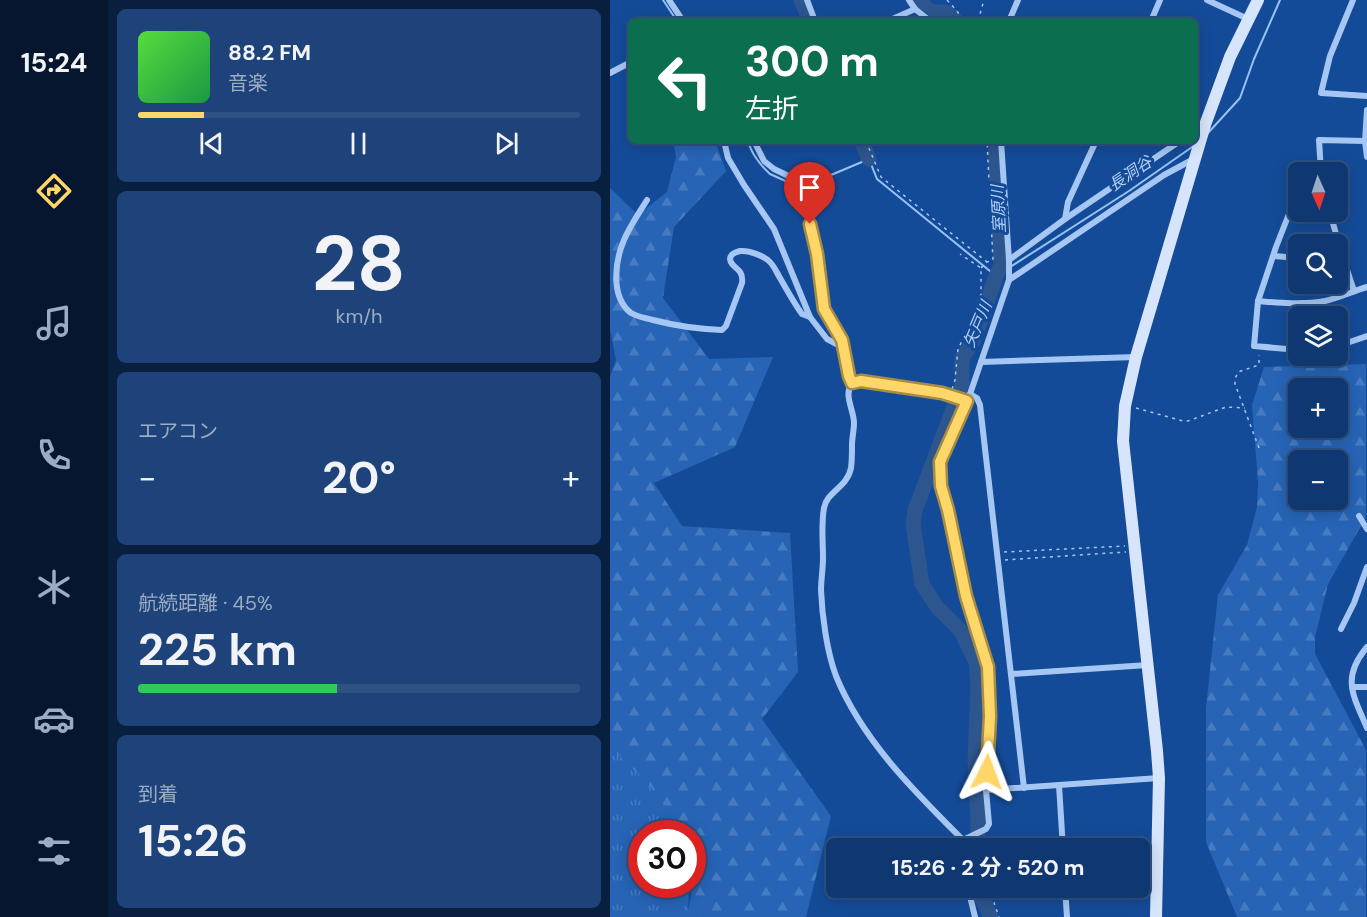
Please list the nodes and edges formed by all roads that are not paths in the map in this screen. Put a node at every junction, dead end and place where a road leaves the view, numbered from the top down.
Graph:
1 (669, 0) edge
2 (807, 0) edge
3 (909, 0) edge
4 (1018, 0) edge
5 (1160, 0) edge
6 (1207, 0) edge
7 (1258, 0) edge
8 (1353, 0) edge
9 (916, 9) junction
10 (682, 18) edge
11 (814, 18) edge
12 (895, 18) edge
13 (926, 18) edge
14 (1010, 18) edge
15 (1152, 18) edge
16 (1248, 19) junction
17 (628, 64) edge
18 (610, 73) edge
19 (1366, 96) edge
20 (1366, 110) edge
21 (1200, 128) edge
22 (1365, 141) junction
23 (725, 144) edge
24 (756, 144) edge
25 (1001, 144) edge
26 (1095, 144) edge
27 (1176, 144) edge
28 (1198, 144) edge
29 (1196, 157) junction
30 (1366, 157) edge
31 (1320, 162) edge
32 (647, 200) dead end
33 (1288, 218) edge
34 (1065, 219) junction
35 (1274, 256) junction
36 (1288, 257) edge
37 (1009, 260) junction
38 (1348, 274) edge
39 (1009, 277) junction
40 (1366, 287) edge
41 (1354, 291) junction
42 (1258, 301) junction
43 (810, 316) junction
44 (1366, 336) edge
45 (1348, 342) edge
46 (844, 348) junction
47 (1288, 349) edge
48 (1136, 357) junction
49 (981, 362) junction
50 (852, 383) junction
51 (970, 394) junction
52 (967, 401) junction
53 (1359, 516) dead end
54 (1366, 529) edge
55 (1366, 567) edge
56 (1341, 629) dead end
57 (1366, 647) edge
58 (1148, 665) junction
59 (1011, 674) junction
60 (1352, 687) junction
61 (1366, 687) edge
62 (1366, 728) edge
63 (1159, 778) junction
64 (1059, 785) junction
65 (1024, 788) junction
66 (986, 790) junction
67 (961, 838) edge
68 (966, 838) edge
69 (1062, 838) edge
70 (970, 898) edge
71 (1066, 898) edge
72 (975, 917) edge
73 (1067, 917) edge
74 (1156, 917) edge

1 - 10 street
2 - 11 street
3 - 9 street
4 - 14 street
5 - 15 street
6 - 16 street
7 - 16 street
8 - 19 street
9 - 12 street
9 - 13 street
16 - 21 street
17 - 18 street
20 - 22 street
22 - 30 street
22 - 31 street
23 - 43 street
24 - 46 street
25 - 37 street
26 - 34 street
27 - 34 street
28 - 29 street
29 - 39 street
29 - 48 street
32 - 43 street
33 - 35 street
34 - 37 street
35 - 36 street
35 - 42 street
37 - 39 street
38 - 41 street
39 - 49 street
40 - 41 street
41 - 42 street
42 - 47 street
43 - 46 street
44 - 45 street
46 - 50 street
48 - 49 street
48 - 58 street
49 - 51 street
50 - 52 street
50 - 67 street
51 - 52 street
51 - 59 street
52 - 66 street
53 - 54 street
55 - 56 street
57 - 60 street
58 - 59 street
58 - 63 street
59 - 65 street
60 - 61 street
60 - 62 street
63 - 64 street
63 - 74 street
64 - 65 street
64 - 69 street
65 - 66 street
66 - 68 street
70 - 72 street
71 - 73 street

